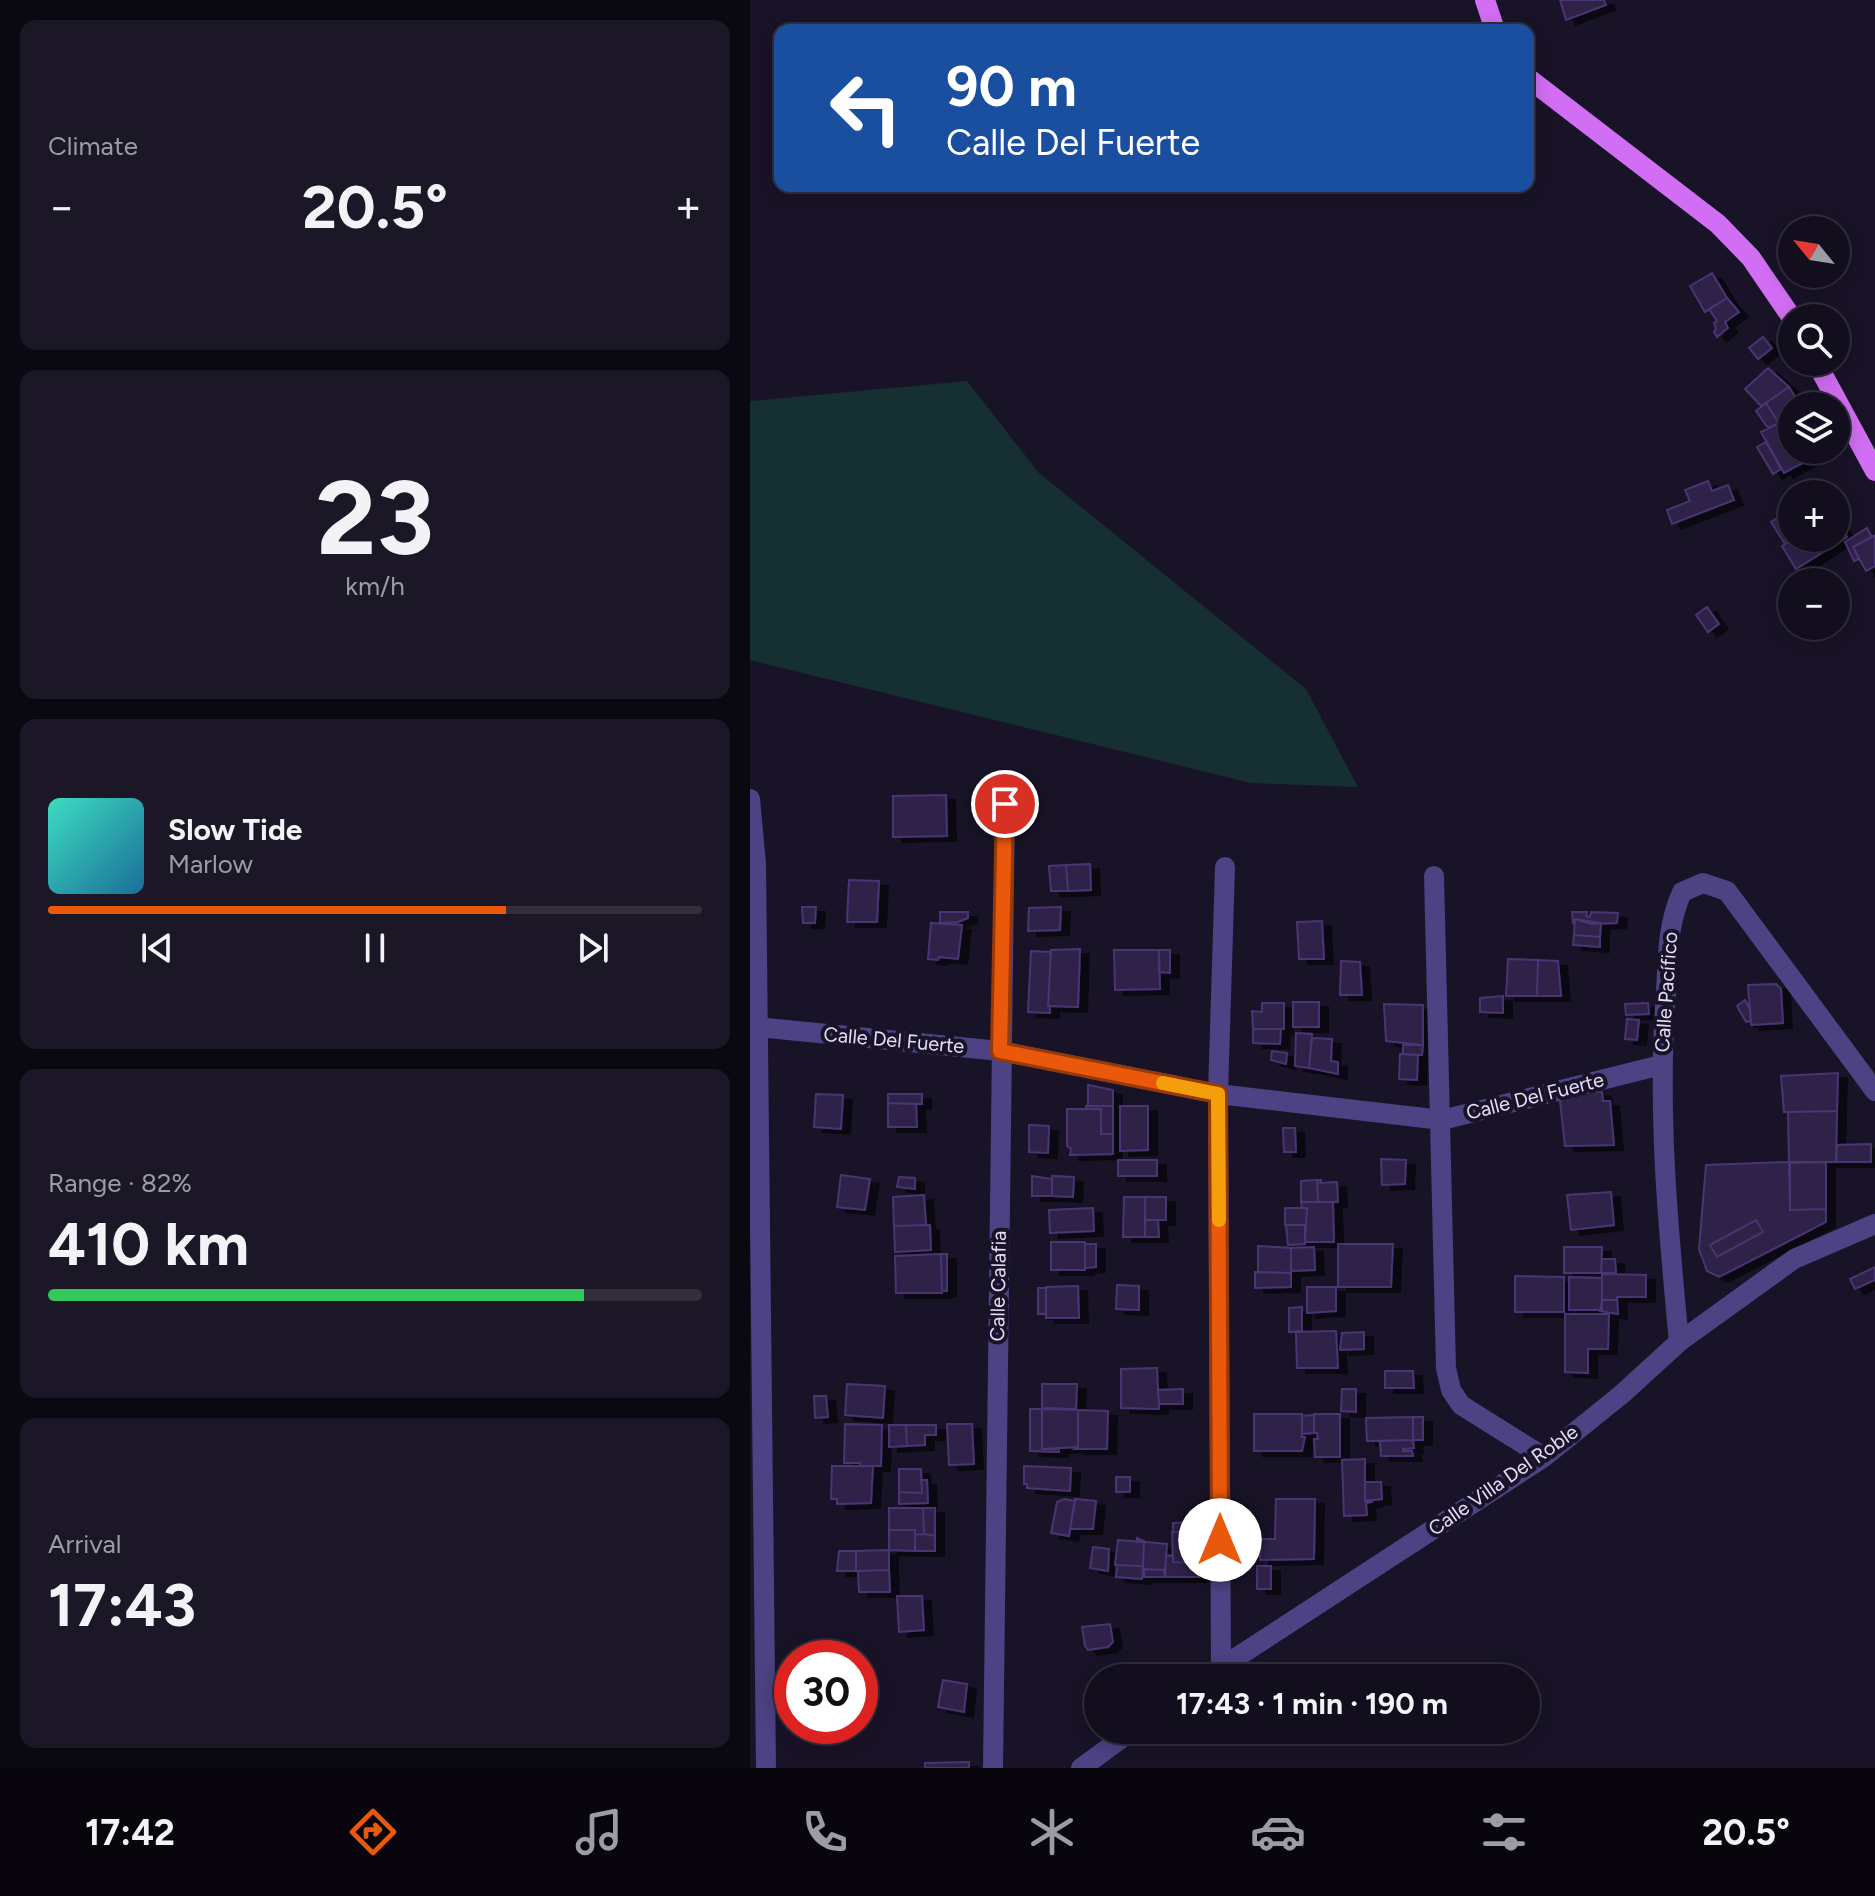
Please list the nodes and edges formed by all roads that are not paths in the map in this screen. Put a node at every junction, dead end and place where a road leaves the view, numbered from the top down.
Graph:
1 (1485, 0) edge
2 (1493, 24) edge
3 (1534, 83) edge
4 (1782, 304) edge
5 (1824, 376) edge
6 (1875, 471) edge
7 (750, 799) edge
8 (1005, 804) dead end
9 (1225, 867) dead end
10 (1434, 876) dead end
11 (757, 1027) junction
12 (1000, 1051) junction
13 (1661, 1065) junction
14 (1875, 1091) edge
15 (1218, 1094) junction
16 (1442, 1120) junction
17 (1875, 1224) edge
18 (1679, 1342) junction
19 (1544, 1457) junction
20 (1213, 1664) edge
21 (1225, 1664) edge
22 (1114, 1744) edge
23 (766, 1768) edge
24 (993, 1768) edge
25 (1081, 1768) edge

1 - 2 main road
3 - 4 main road
5 - 6 main road
7 - 11 street
8 - 12 street, Calle Calafia
9 - 15 street
10 - 16 street
11 - 12 street, Calle Del Fuerte
11 - 23 street
12 - 15 street, Calle Del Fuerte
12 - 24 street, Calle Calafia
13 - 14 street, Calle Pacífico
13 - 16 street, Calle Del Fuerte
13 - 18 street, Calle Pacífico
15 - 16 street, Calle Del Fuerte
15 - 20 street
16 - 19 street
17 - 18 street, Calle Villa Del Roble
18 - 19 street, Calle Villa Del Roble
19 - 21 street, Calle Villa Del Roble
22 - 25 street

